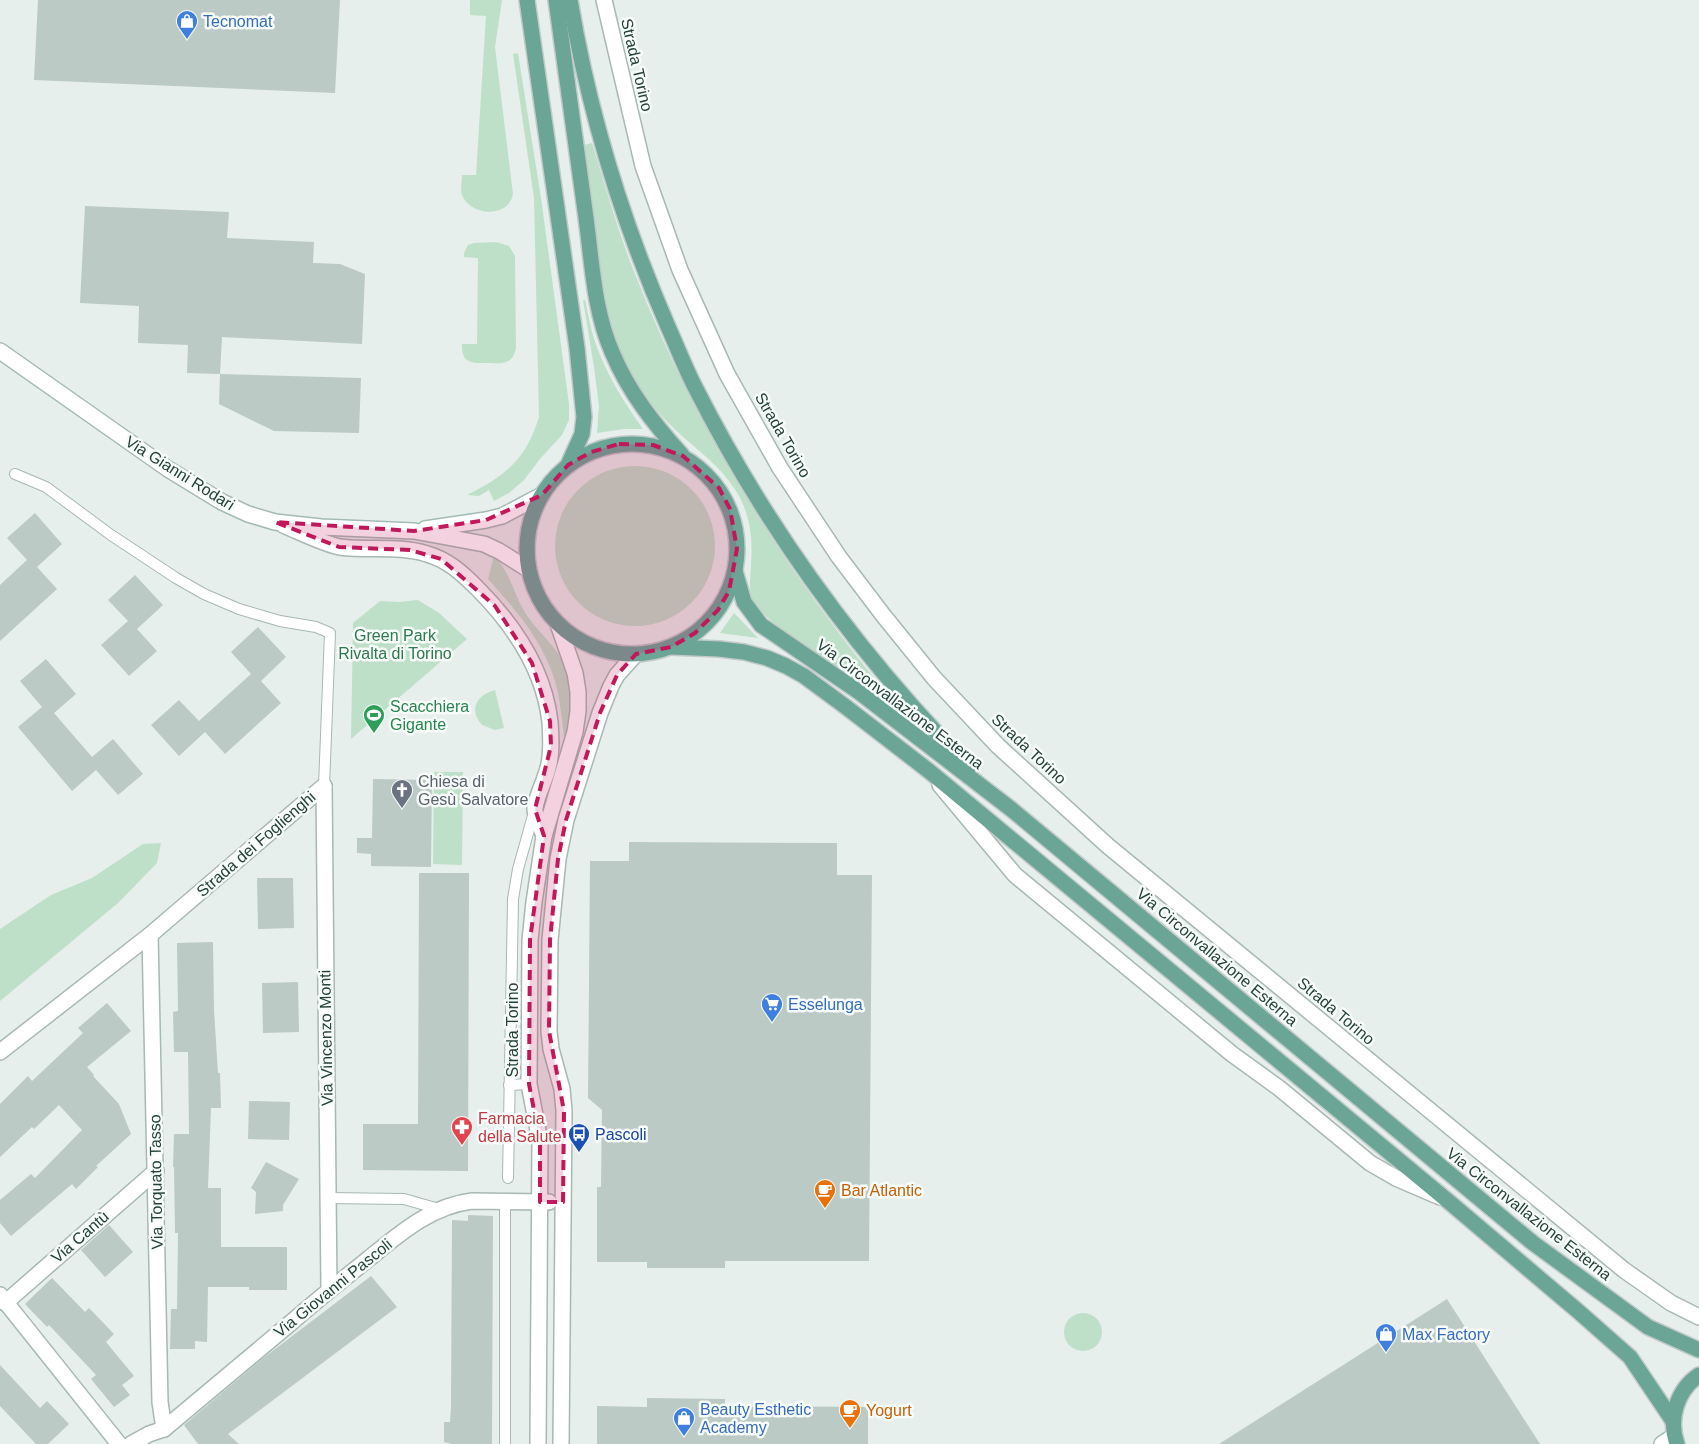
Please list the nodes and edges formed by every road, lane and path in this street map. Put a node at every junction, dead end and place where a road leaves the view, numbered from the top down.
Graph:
1 (527, 0) edge
2 (556, 0) edge
3 (570, 0) edge
4 (604, 0) edge
5 (0, 352) edge
6 (683, 456) junction
7 (568, 465) junction
8 (16, 474) dead end
9 (542, 495) junction
10 (275, 522) junction
11 (414, 531) junction
12 (529, 570) junction
13 (735, 571) junction
14 (558, 624) junction
15 (671, 647) junction
16 (636, 654) junction
17 (929, 771) junction
18 (324, 786) junction
19 (535, 809) junction
20 (1011, 809) junction
21 (544, 836) junction
22 (150, 935) junction
23 (0, 1052) edge
24 (528, 1084) junction
25 (509, 1085) junction
26 (156, 1171) junction
27 (508, 1178) dead end
28 (327, 1198) junction
29 (1448, 1200) junction
30 (506, 1201) junction
31 (540, 1202) junction
32 (563, 1202) junction
33 (439, 1209) junction
34 (329, 1290) junction
35 (3, 1299) edge
36 (1699, 1317) edge
37 (1699, 1350) edge
38 (1699, 1375) edge
39 (164, 1429) junction
40 (1672, 1436) edge
41 (154, 1439) edge
42 (120, 1444) edge
43 (131, 1444) edge
44 (505, 1444) edge
45 (538, 1444) edge
46 (561, 1444) edge

1 - 7 main road
2 - 6 main road
3 - 20 main road
4 - 36 street, Strada Torino
5 - 10 street, Via Gianni Rodari
6 - 7 main road
6 - 13 main road
7 - 9 main road
8 - 18 lane, Strada dei Foglienghi
9 - 11 street, Via Gianni Rodari
9 - 12 main road
10 - 11 street, Via Gianni Rodari
10 - 19 street
11 - 12 street, Via Gianni Rodari
12 - 14 main road
13 - 15 main road
13 - 20 main road, Via Circonvallazione Esterna
14 - 16 main road
14 - 21 street, Strada Torino
15 - 16 main road
15 - 17 main road
16 - 32 street
17 - 29 main road
17 - 29 street
18 - 22 street, Strada dei Foglienghi
18 - 28 street, Via Vincenzo Monti
19 - 21 street
19 - 25 lane, Strada Torino
20 - 37 main road, Via Circonvallazione Esterna
21 - 24 street, Strada Torino
22 - 23 street, Strada dei Foglienghi
22 - 26 street, Via Torquato Tasso
24 - 25 lane
24 - 31 street, Strada Torino
25 - 27 lane, Strada Torino
26 - 35 street, Via Cantù
26 - 39 street, Via Torquato Tasso
28 - 33 lane
28 - 34 street, Via Vincenzo Monti
29 - 40 main road
30 - 31 street, Via Giovanni Pascoli
30 - 33 street, Via Giovanni Pascoli
30 - 44 lane
31 - 32 street, Via Giovanni Pascoli
31 - 45 street, Strada Torino
32 - 46 street
33 - 34 street, Via Giovanni Pascoli
34 - 39 street, Via Giovanni Pascoli
35 - 42 street
38 - 40 main road
39 - 41 street, Via Giovanni Pascoli
41 - 43 street, Via Giovanni Pascoli

